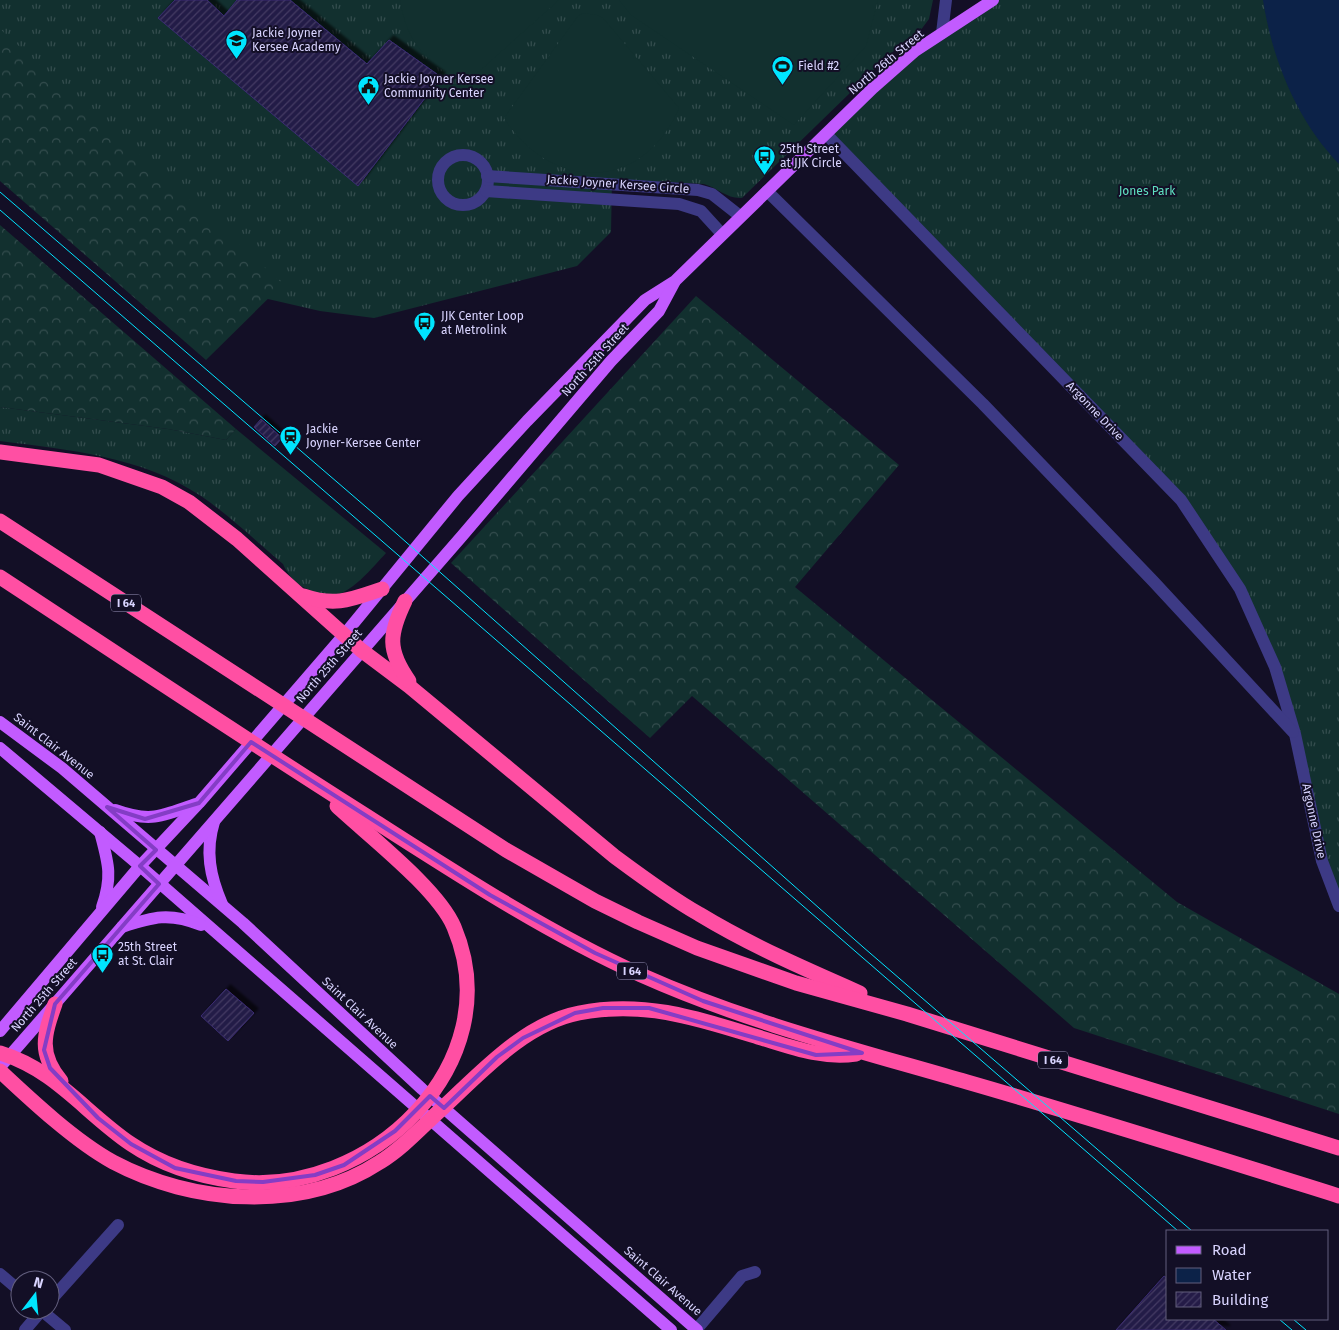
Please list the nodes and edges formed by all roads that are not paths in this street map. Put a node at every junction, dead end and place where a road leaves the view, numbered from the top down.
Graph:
1 (946, 0) edge
2 (993, 0) edge
3 (942, 33) junction
4 (826, 134) junction
5 (487, 176) junction
6 (486, 191) junction
7 (767, 191) junction
8 (740, 216) junction
9 (722, 234) junction
10 (675, 281) junction
11 (0, 452) edge
12 (0, 521) edge
13 (0, 577) edge
14 (382, 589) junction
15 (298, 594) junction
16 (405, 601) junction
17 (344, 635) junction
18 (361, 650) junction
19 (417, 692) junction
20 (0, 722) edge
21 (1295, 734) junction
22 (0, 748) edge
23 (306, 778) junction
24 (198, 803) junction
25 (106, 807) junction
26 (215, 818) junction
27 (100, 832) junction
28 (156, 850) junction
29 (174, 865) junction
30 (140, 866) junction
31 (159, 884) junction
32 (223, 906) junction
33 (1339, 906) edge
34 (98, 916) junction
35 (122, 927) junction
36 (211, 928) junction
37 (55, 1004) junction
38 (907, 1014) junction
39 (0, 1031) edge
40 (862, 1053) junction
41 (3, 1059) edge
42 (0, 1071) edge
43 (69, 1092) junction
44 (400, 1137) junction
45 (1339, 1148) edge
46 (1339, 1196) edge
47 (118, 1225) dead end
48 (754, 1272) dead end
49 (0, 1274) edge
50 (10, 1283) edge
51 (60, 1290) edge
52 (34, 1320) edge
53 (54, 1320) edge
54 (25, 1330) edge
55 (65, 1330) edge
56 (671, 1330) edge
57 (697, 1330) edge

1 - 3 street
2 - 3 main road, North 26th Street
3 - 4 main road, North 26th Street
4 - 7 main road, North 25th Street
4 - 21 street, Argonne Drive
5 - 6 street
5 - 6 street
5 - 8 street, Jackie Joyner Kersee Circle
6 - 9 street, Jackie Joyner Kersee Circle
7 - 8 main road, North 25th Street
7 - 21 street
8 - 9 main road, North 25th Street
9 - 10 main road, North 25th Street
10 - 14 main road, North 25th Street
10 - 16 main road, North 25th Street
11 - 15 highway
12 - 38 highway, I 64
13 - 23 highway, I 64
14 - 15 highway
14 - 17 main road, North 25th Street
15 - 17 highway
16 - 18 main road, North 25th Street
16 - 19 highway
17 - 18 highway
17 - 24 main road, North 25th Street
18 - 19 highway
18 - 26 main road, North 25th Street
19 - 38 highway
20 - 25 main road, Saint Clair Avenue
21 - 33 street, Argonne Drive
22 - 27 main road
23 - 40 highway, I 64
23 - 44 highway
24 - 25 main road
24 - 28 main road, North 25th Street
25 - 28 main road, Saint Clair Avenue
26 - 29 main road, North 25th Street
26 - 32 main road
27 - 30 main road
27 - 34 main road
28 - 29 main road, Saint Clair Avenue
28 - 30 main road, North 25th Street
29 - 31 main road, North 25th Street
29 - 32 main road, Saint Clair Avenue
30 - 31 main road
30 - 34 main road, North 25th Street
31 - 35 main road, North 25th Street
31 - 36 main road
32 - 57 main road, Saint Clair Avenue
34 - 39 main road, North 25th Street
35 - 36 main road
35 - 37 main road, North 25th Street
36 - 56 main road
37 - 41 main road, North 25th Street
37 - 43 highway
38 - 45 highway, I 64
40 - 44 highway
40 - 46 highway, I 64
41 - 43 highway
42 - 44 highway
43 - 44 highway
47 - 51 street
48 - 57 street
49 - 50 street
52 - 54 street
53 - 55 street

